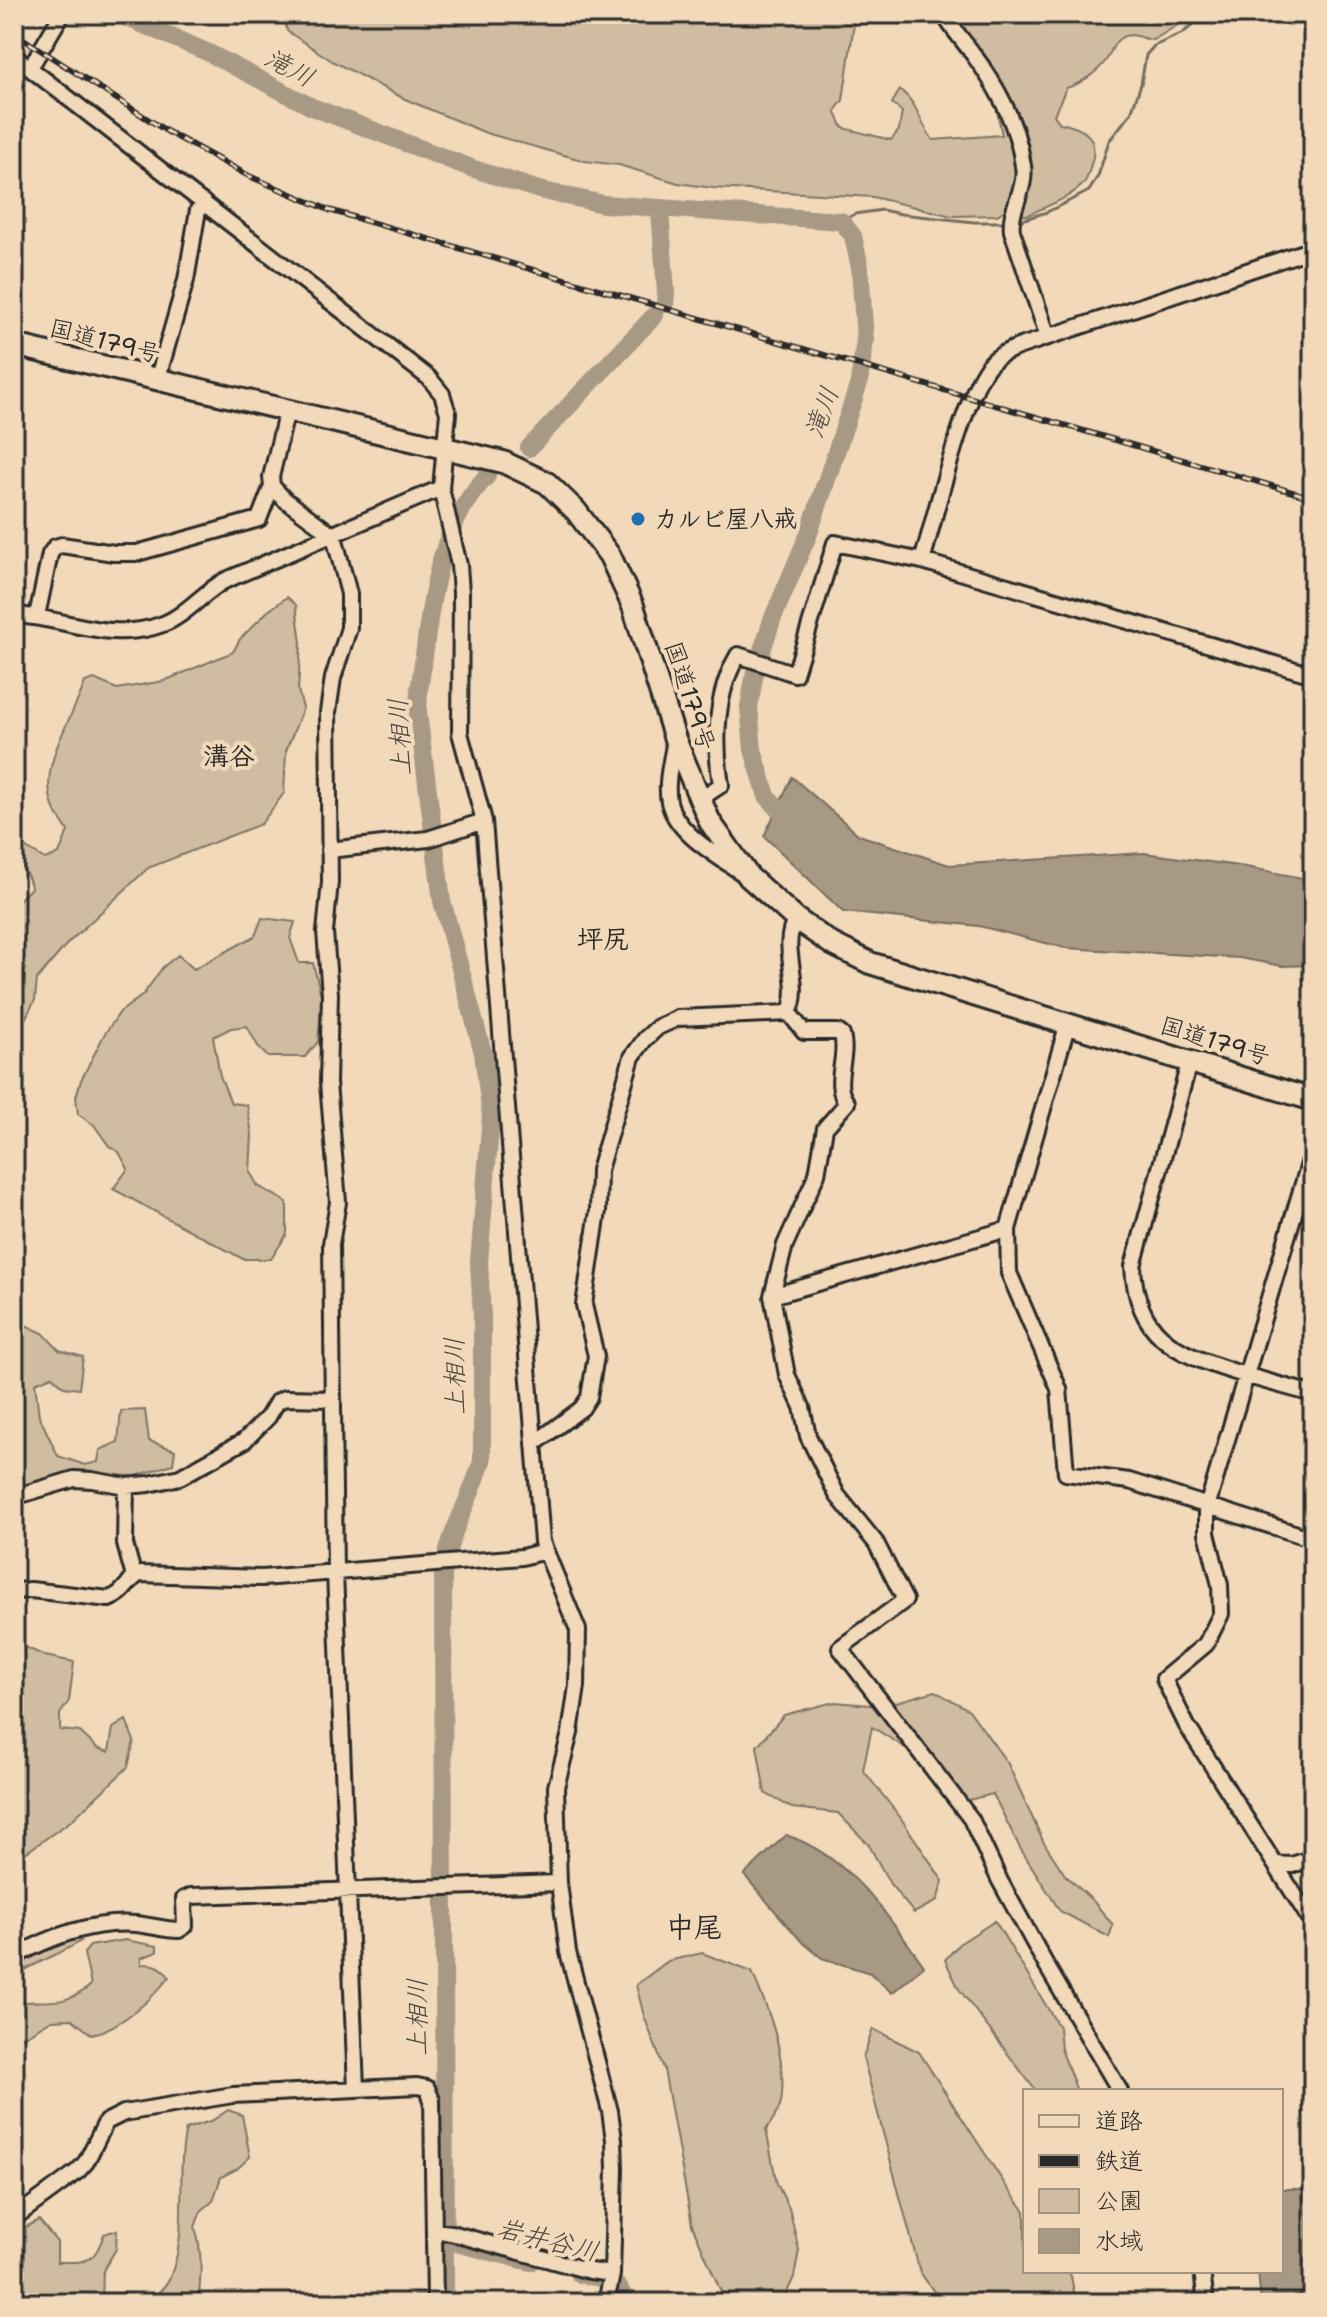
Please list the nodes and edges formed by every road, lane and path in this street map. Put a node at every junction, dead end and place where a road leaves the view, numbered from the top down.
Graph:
1 (62, 14) edge
2 (944, 14) edge
3 (14, 56) edge
4 (30, 68) junction
5 (203, 202) junction
6 (1313, 249) edge
7 (1048, 337) junction
8 (14, 345) edge
9 (157, 381) junction
10 (287, 410) junction
11 (443, 446) junction
12 (272, 486) junction
13 (441, 488) junction
14 (334, 536) junction
15 (922, 561) junction
16 (14, 615) edge
17 (37, 616) junction
18 (1313, 675) edge
19 (675, 739) junction
20 (700, 799) junction
21 (484, 821) junction
22 (329, 850) junction
23 (749, 877) junction
24 (796, 919) junction
25 (789, 1013) junction
26 (1068, 1023) junction
27 (1190, 1060) junction
28 (1313, 1100) edge
29 (1313, 1150) edge
30 (1008, 1229) junction
31 (772, 1296) junction
32 (1247, 1375) junction
33 (1313, 1394) edge
34 (332, 1399) junction
35 (534, 1444) junction
36 (126, 1486) junction
37 (14, 1497) edge
38 (1207, 1507) junction
39 (1313, 1539) edge
40 (545, 1551) junction
41 (335, 1572) junction
42 (134, 1577) junction
43 (14, 1591) edge
44 (1313, 1858) edge
45 (1275, 1864) junction
46 (559, 1883) junction
47 (348, 1890) junction
48 (1313, 1924) edge
49 (14, 1957) edge
50 (356, 2089) junction
51 (1119, 2089) edge
52 (14, 2218) edge
53 (441, 2232) junction
54 (1202, 2273) edge
55 (611, 2279) junction
56 (435, 2303) edge
57 (606, 2303) edge
58 (1206, 2303) edge

1 - 4 street
2 - 7 street
3 - 4 street
4 - 5 street
5 - 9 street
5 - 11 street
6 - 7 street
7 - 15 street
8 - 9 highway, 国道179号
9 - 10 highway, 国道179号
10 - 11 highway, 国道179号
10 - 12 street
11 - 13 street
11 - 19 highway, 国道179号
12 - 14 street
12 - 17 street
13 - 14 street
13 - 21 street
14 - 17 street
14 - 22 street
15 - 18 street
15 - 20 street
16 - 17 street
19 - 20 highway, 国道179号
19 - 23 street
20 - 23 highway, 国道179号
21 - 22 street
21 - 35 street
22 - 34 street
23 - 24 highway, 国道179号
24 - 25 street
24 - 26 highway, 国道179号
25 - 31 street
25 - 35 street
26 - 27 highway, 国道179号
26 - 30 street
27 - 28 highway, 国道179号
27 - 32 street
29 - 32 street
30 - 31 street
30 - 38 street
31 - 51 street
32 - 33 street
32 - 38 street
34 - 36 street
34 - 41 street
35 - 40 street
36 - 37 street
36 - 42 street
38 - 39 street
38 - 45 street
40 - 41 street
40 - 46 street
41 - 42 street
41 - 47 street
42 - 43 street
44 - 45 street
45 - 48 street
46 - 47 street
46 - 55 street
47 - 49 street
47 - 50 street
50 - 52 street
50 - 53 street
53 - 55 street
53 - 56 street
54 - 58 street
55 - 57 street

